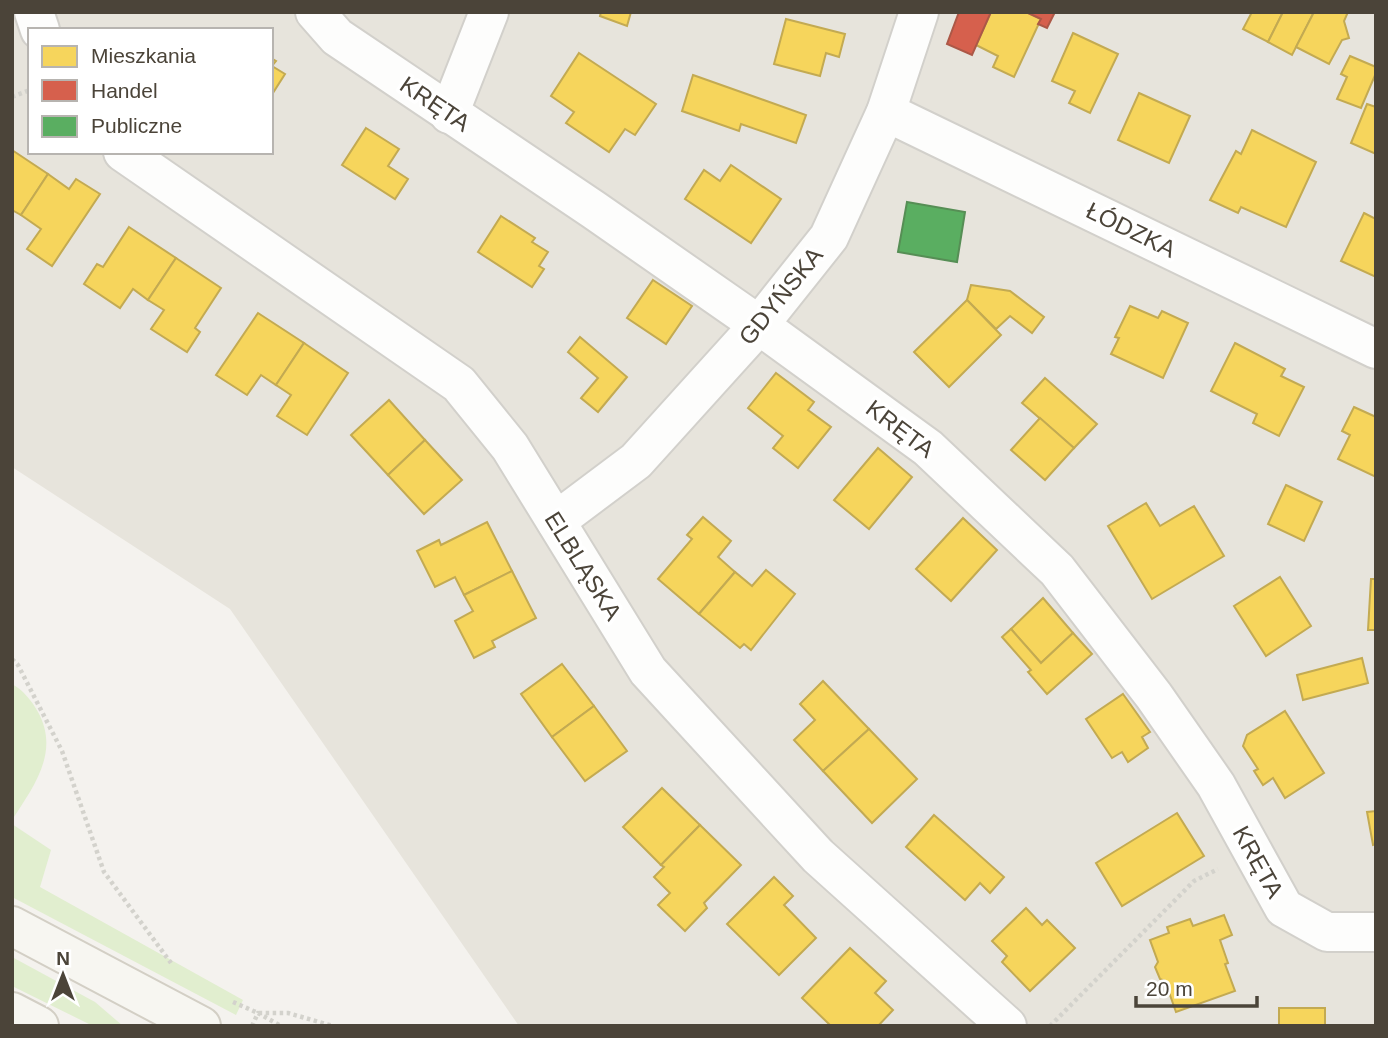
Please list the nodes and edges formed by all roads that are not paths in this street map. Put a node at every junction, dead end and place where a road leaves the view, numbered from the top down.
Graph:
1 (316, 12) edge
2 (489, 12) edge
3 (919, 12) edge
4 (886, 112) junction
5 (449, 114) junction
6 (125, 154) edge
7 (759, 325) junction
8 (1376, 349) edge
9 (556, 521) junction
10 (12, 926) edge
11 (1376, 932) edge
12 (12, 1012) edge
13 (183, 1022) edge
14 (39, 1026) edge
15 (1007, 1026) edge

1 - 5 street, KRĘTA
2 - 5 street
3 - 4 street, GDYŃSKA
4 - 7 street, GDYŃSKA
4 - 8 street, ŁÓDZKA
5 - 7 street, KRĘTA
6 - 9 street, ELBLĄSKA
7 - 9 street, GDYŃSKA
7 - 11 street, KRĘTA
9 - 15 street, ELBLĄSKA
10 - 13 main road
12 - 14 main road

